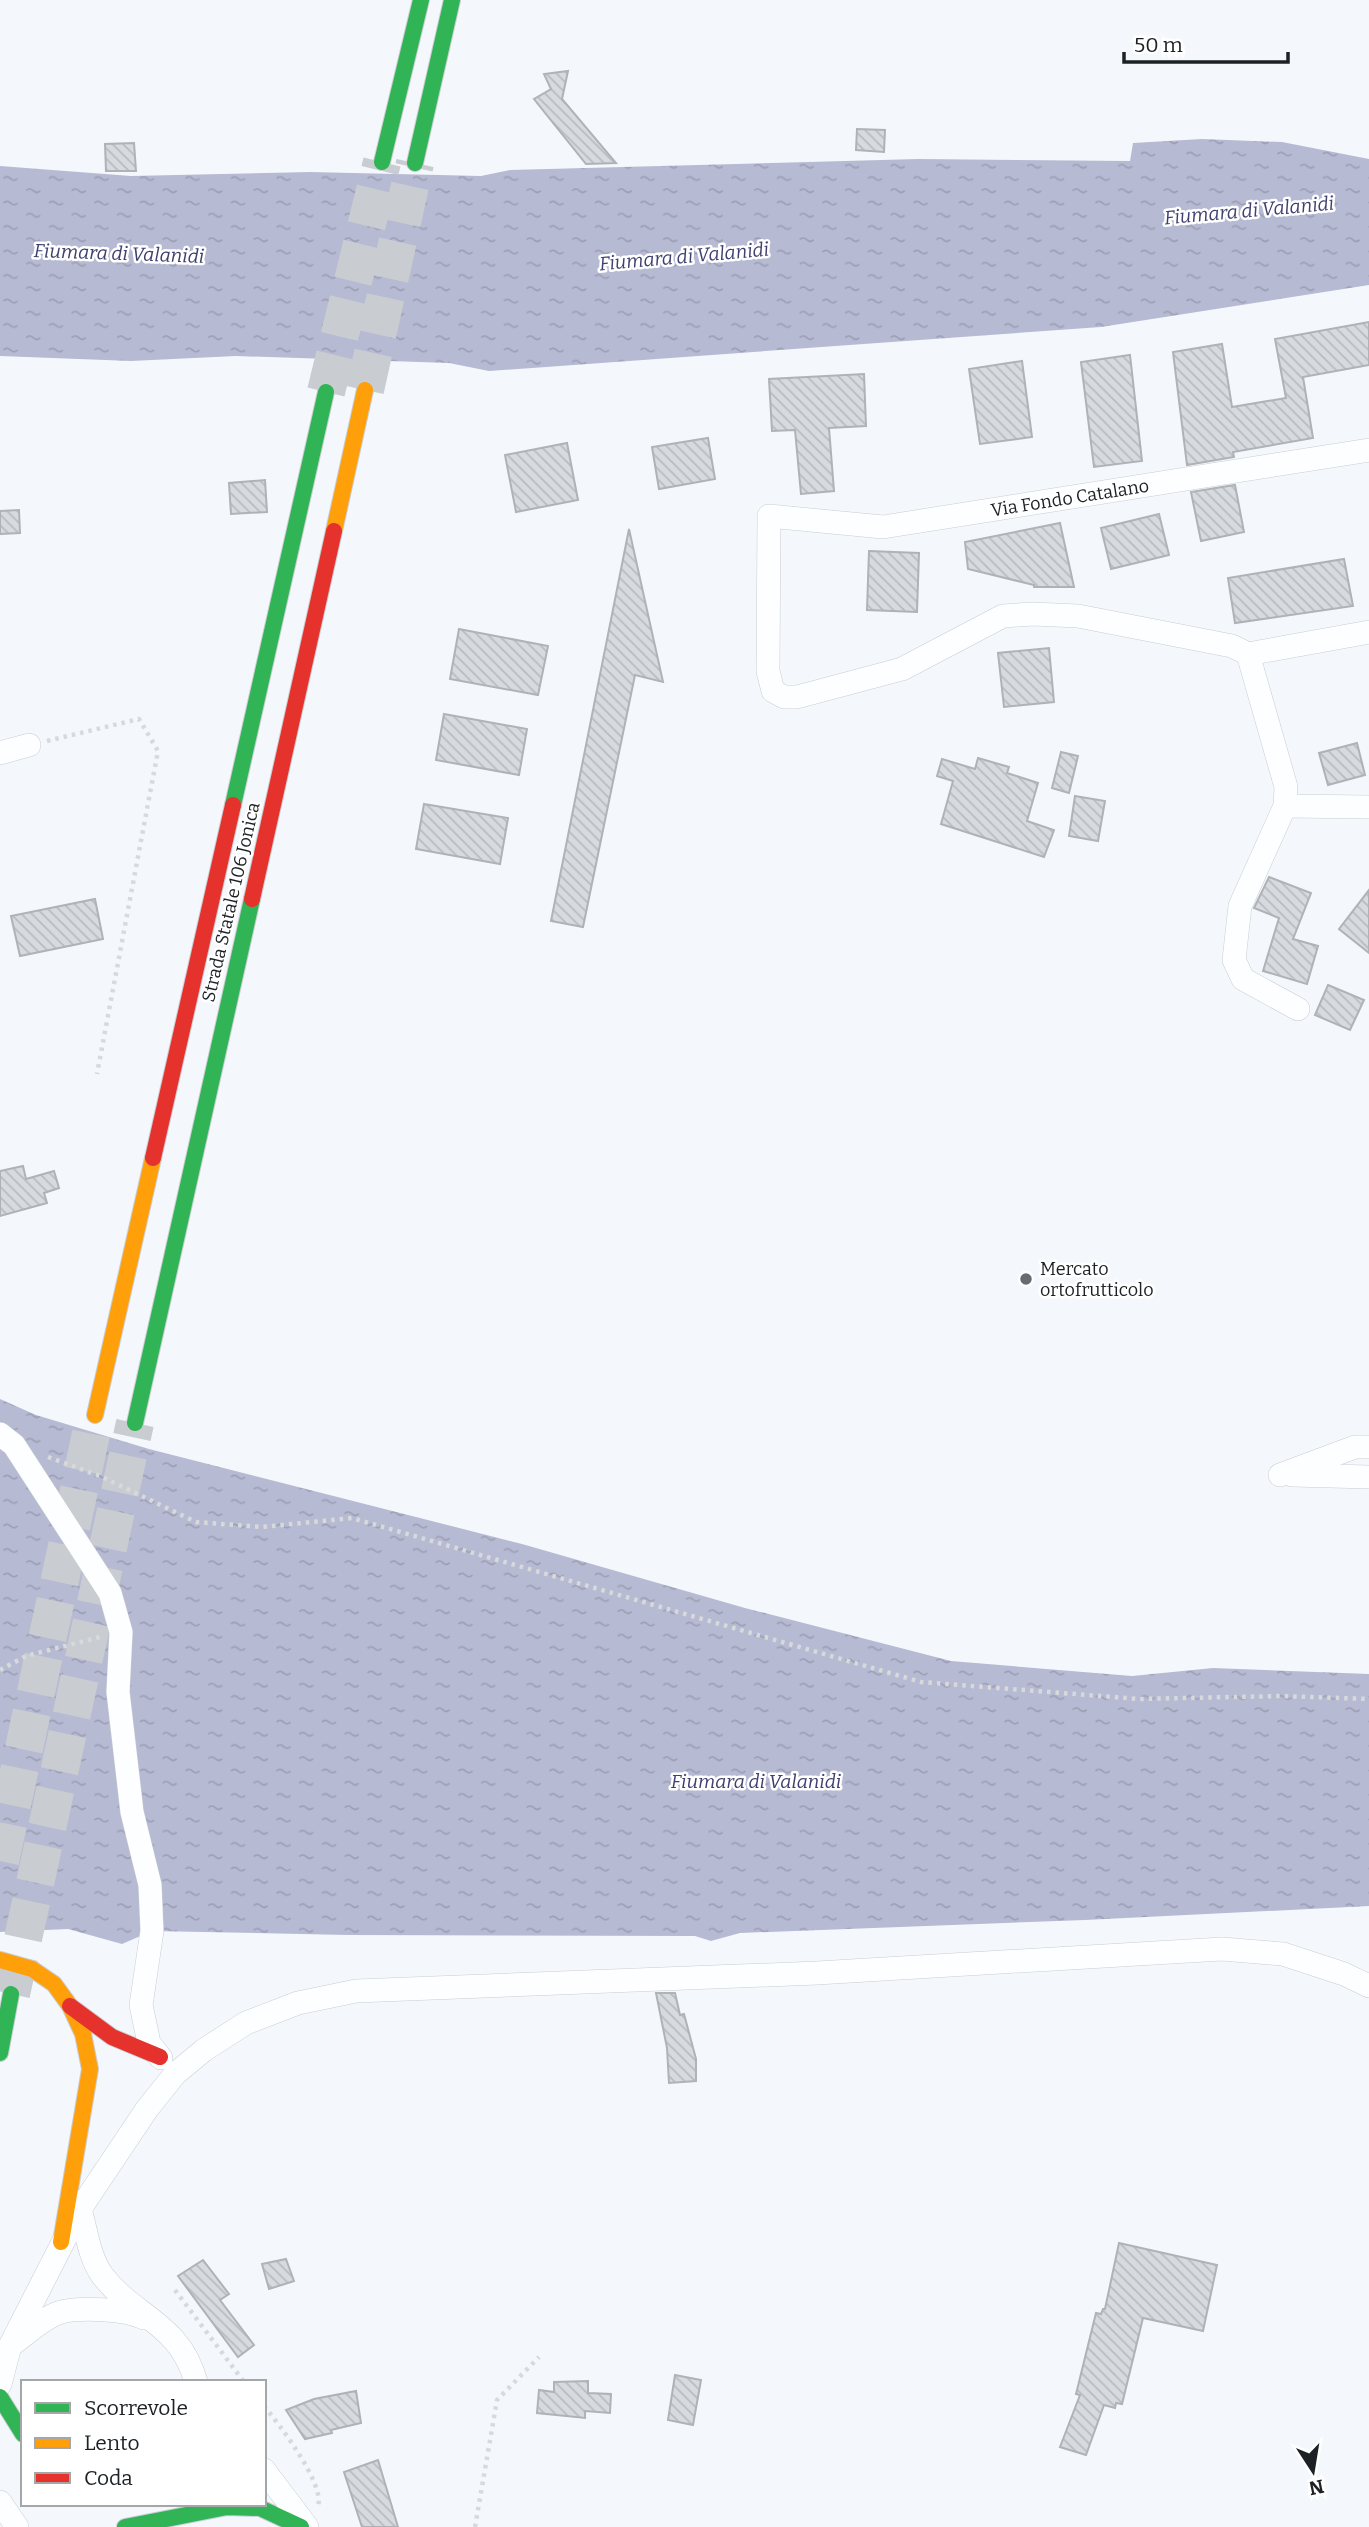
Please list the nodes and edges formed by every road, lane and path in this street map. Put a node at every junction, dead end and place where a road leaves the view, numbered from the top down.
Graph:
1 (421, 0) edge
2 (452, 0) edge
3 (382, 162) tunnel mouth
4 (415, 163) tunnel mouth
5 (365, 390) tunnel mouth
6 (326, 392) tunnel mouth
7 (1369, 450) edge
8 (1369, 632) edge
9 (1248, 654) junction
10 (29, 745) joint
11 (0, 753) edge
12 (1285, 806) junction
13 (1369, 807) edge
14 (1298, 1009) dead end
15 (97, 1074) dead end
16 (96, 1415) tunnel mouth
17 (135, 1423) tunnel mouth
18 (7, 1440) edge
19 (1369, 1447) edge
20 (1369, 1477) edge
21 (121, 1632) junction
22 (0, 1670) edge
23 (1369, 1699) edge
24 (0, 1960) edge
25 (1369, 1986) edge
26 (11, 1994) tunnel mouth
27 (70, 2006) junction
28 (0, 2053) edge
29 (167, 2065) junction
30 (80, 2209) junction
31 (61, 2242) junction
32 (175, 2290) dead end
33 (153, 2322) junction
34 (539, 2357) dead end
35 (5, 2366) edge
36 (195, 2380) edge
37 (242, 2380) edge
38 (0, 2397) edge
39 (266, 2408) edge
40 (21, 2431) edge
41 (269, 2477) edge
42 (0, 2502) edge
43 (182, 2515) junction
44 (312, 2518) edge
45 (17, 2527) edge
46 (125, 2527) edge
47 (158, 2527) edge
48 (301, 2527) edge
49 (475, 2527) edge

1 - 3 main road
2 - 4 main road
5 - 17 main road, Strada Statale 106 Jonica
6 - 16 main road, Strada Statale 106 Jonica
7 - 9 street, Via Fondo Catalano
8 - 9 street
9 - 12 street
10 - 11 street
10 - 15 path
12 - 13 street
12 - 14 street
18 - 21 street
18 - 23 path
19 - 20 street
21 - 22 path
21 - 29 street
24 - 27 main road
25 - 29 street
26 - 28 main road
27 - 29 main road
27 - 31 main road
29 - 30 street
30 - 31 street
30 - 33 street
31 - 35 street
32 - 37 path
33 - 35 street
33 - 36 street
34 - 49 path
38 - 40 main road
39 - 44 path
41 - 44 street
42 - 45 street
43 - 46 main road
43 - 47 main road
43 - 48 main road

